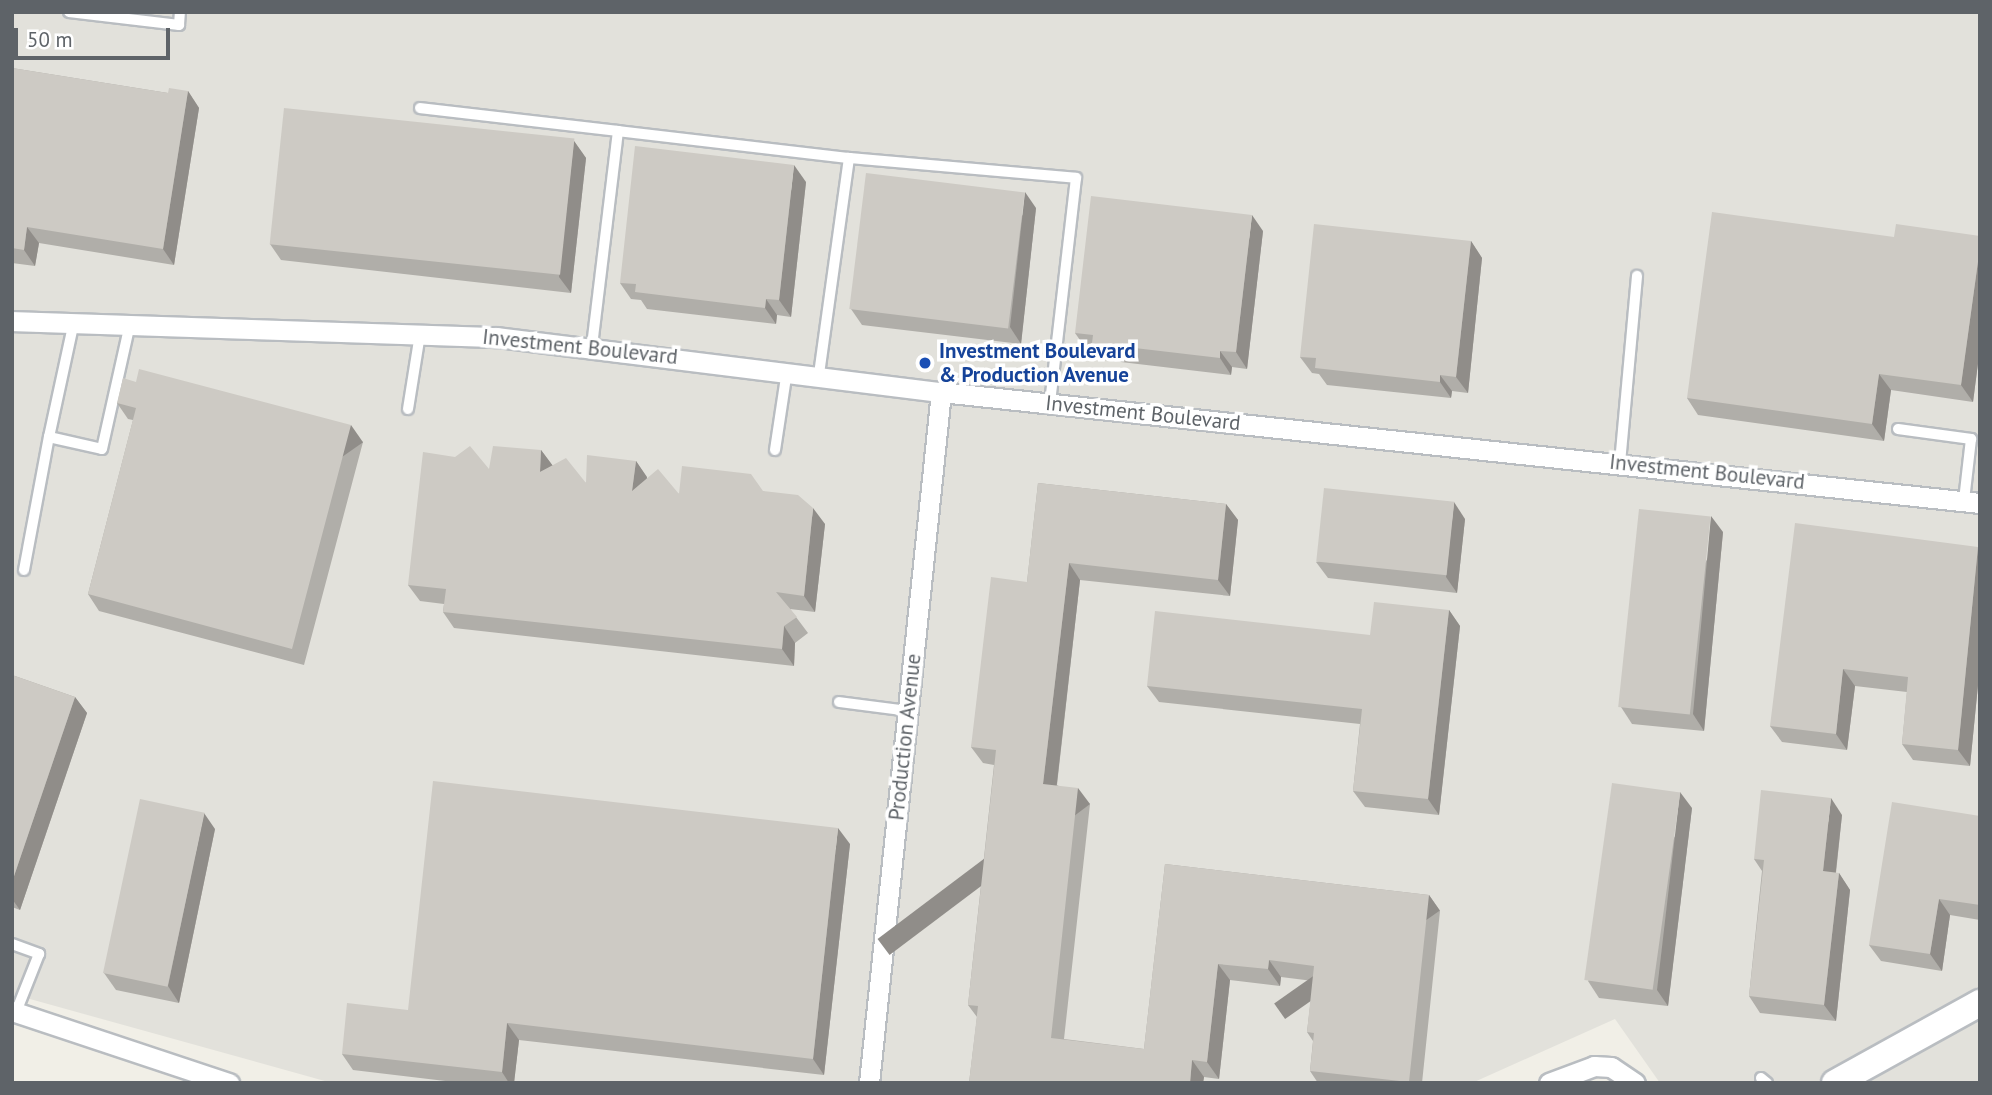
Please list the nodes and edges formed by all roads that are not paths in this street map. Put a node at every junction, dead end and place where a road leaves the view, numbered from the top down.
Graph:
1 (69, 12) edge
2 (180, 12) edge
3 (420, 108) dead end
4 (618, 131) junction
5 (849, 158) junction
6 (1637, 275) dead end
7 (12, 321) edge
8 (73, 326) junction
9 (129, 328) junction
10 (421, 334) junction
11 (592, 347) junction
12 (787, 371) junction
13 (819, 375) junction
14 (941, 392) junction
15 (1049, 403) junction
16 (408, 409) dead end
17 (1898, 429) dead end
18 (49, 438) junction
19 (775, 450) dead end
20 (1620, 463) junction
21 (1972, 502) edge
22 (24, 570) dead end
23 (839, 702) dead end
24 (908, 711) junction
25 (12, 944) edge
26 (1980, 1003) edge
27 (14, 1012) edge
28 (1556, 1081) edge
29 (229, 1083) edge
30 (869, 1083) edge
31 (1635, 1083) edge
32 (1835, 1083) edge

1 - 2 lane
3 - 4 lane
4 - 5 lane
4 - 11 lane
5 - 13 lane
5 - 15 lane
6 - 20 lane
7 - 8 street, Investment Boulevard
8 - 9 street, Investment Boulevard
8 - 18 lane
9 - 10 street, Investment Boulevard
9 - 18 lane
10 - 11 street, Investment Boulevard
10 - 16 lane
11 - 12 street, Investment Boulevard
12 - 13 street, Investment Boulevard
12 - 19 lane
13 - 14 street, Investment Boulevard
14 - 15 street, Investment Boulevard
14 - 24 street, Production Avenue
15 - 20 street, Investment Boulevard
17 - 21 lane
18 - 22 lane
20 - 21 street, Investment Boulevard
23 - 24 lane
24 - 30 street, Production Avenue
25 - 27 lane
26 - 32 street
27 - 29 street
28 - 31 street

